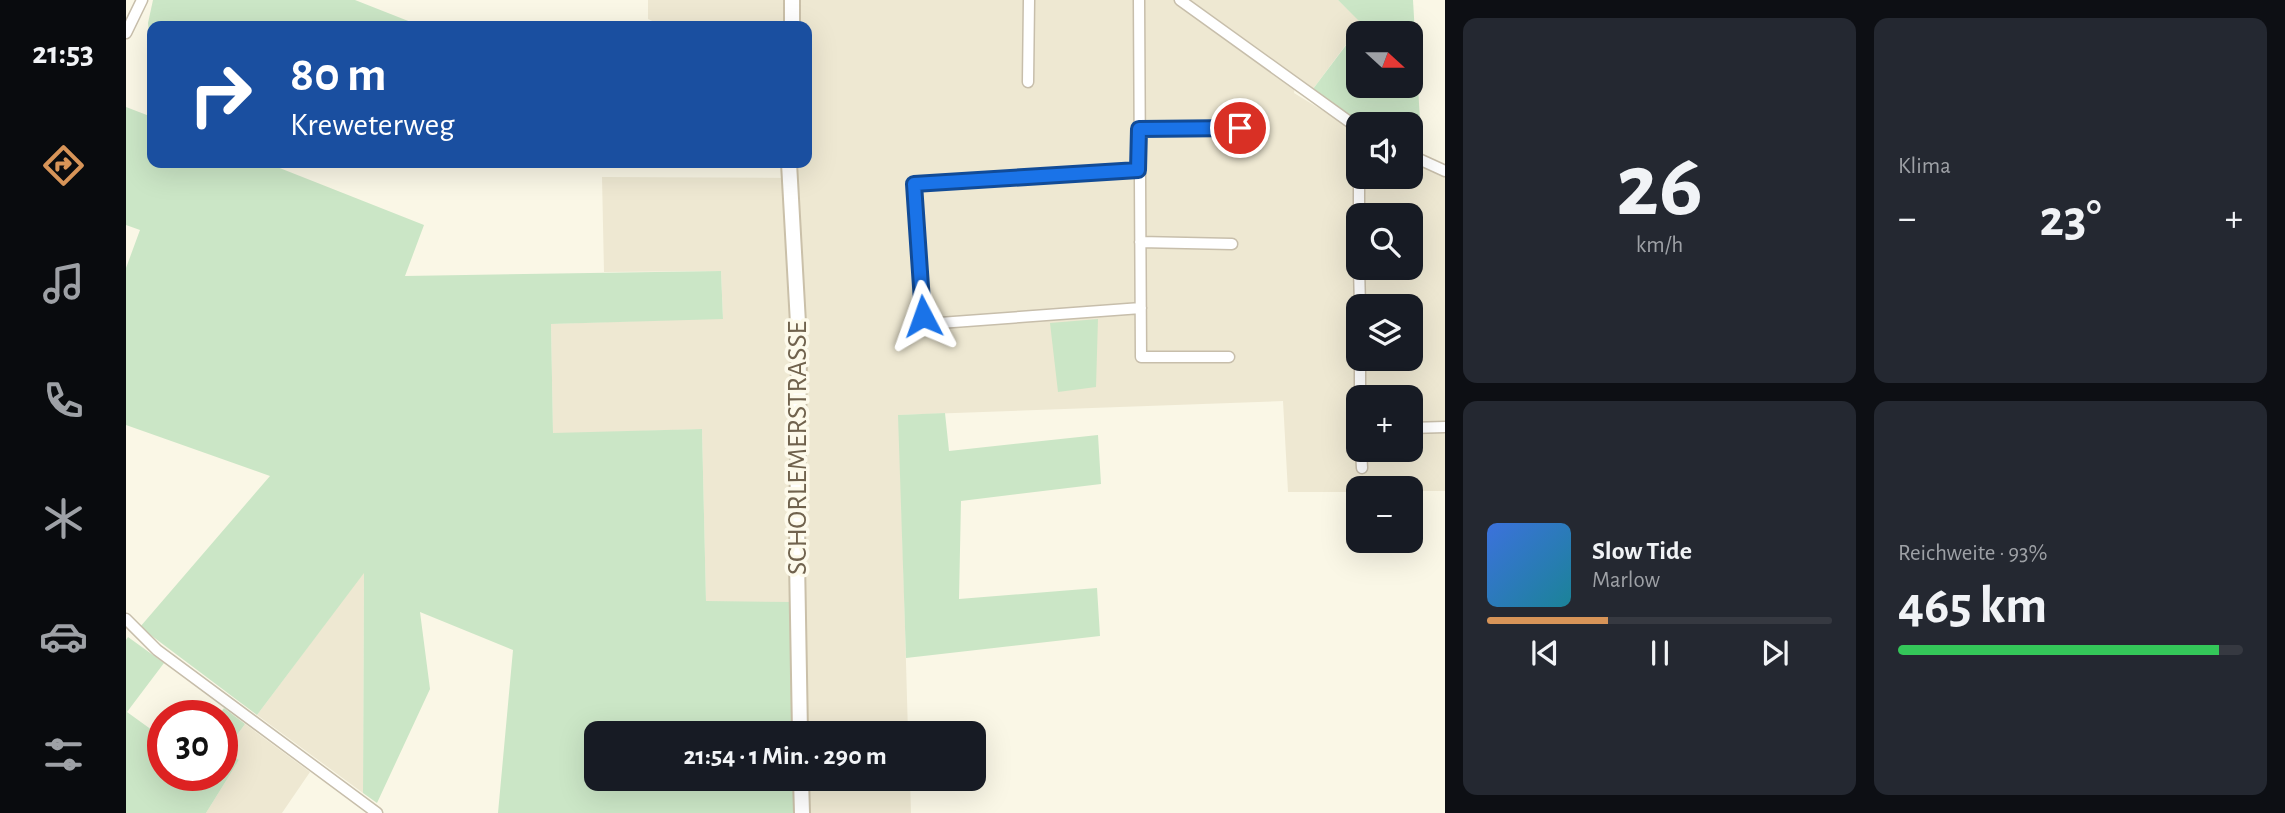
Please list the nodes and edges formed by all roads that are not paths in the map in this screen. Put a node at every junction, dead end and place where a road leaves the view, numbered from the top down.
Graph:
1 (142, 0) edge
2 (792, 0) edge
3 (1028, 0) edge
4 (1139, 0) edge
5 (1180, 0) edge
6 (792, 21) edge
7 (126, 33) edge
8 (1028, 82) dead end
9 (1346, 120) edge
10 (1240, 128) dead end
11 (1139, 129) junction
12 (1423, 161) edge
13 (789, 168) edge
14 (1138, 170) junction
15 (1445, 171) edge
16 (1140, 242) junction
17 (1232, 244) dead end
18 (1141, 308) junction
19 (1229, 357) dead end
20 (1423, 428) edge
21 (1445, 428) edge
22 (1362, 462) edge
23 (1362, 468) dead end
24 (126, 620) edge
25 (800, 721) edge
26 (801, 791) edge
27 (377, 813) edge
28 (802, 813) edge

1 - 7 street
2 - 6 street
3 - 8 street
4 - 11 street
5 - 9 street
10 - 11 street
11 - 14 street
12 - 15 street
13 - 25 street, SCHORLEMERSTRASSE
14 - 16 street
14 - 18 street
16 - 17 street
16 - 18 street
18 - 19 street
20 - 21 street
22 - 23 street
24 - 27 street
26 - 28 street

